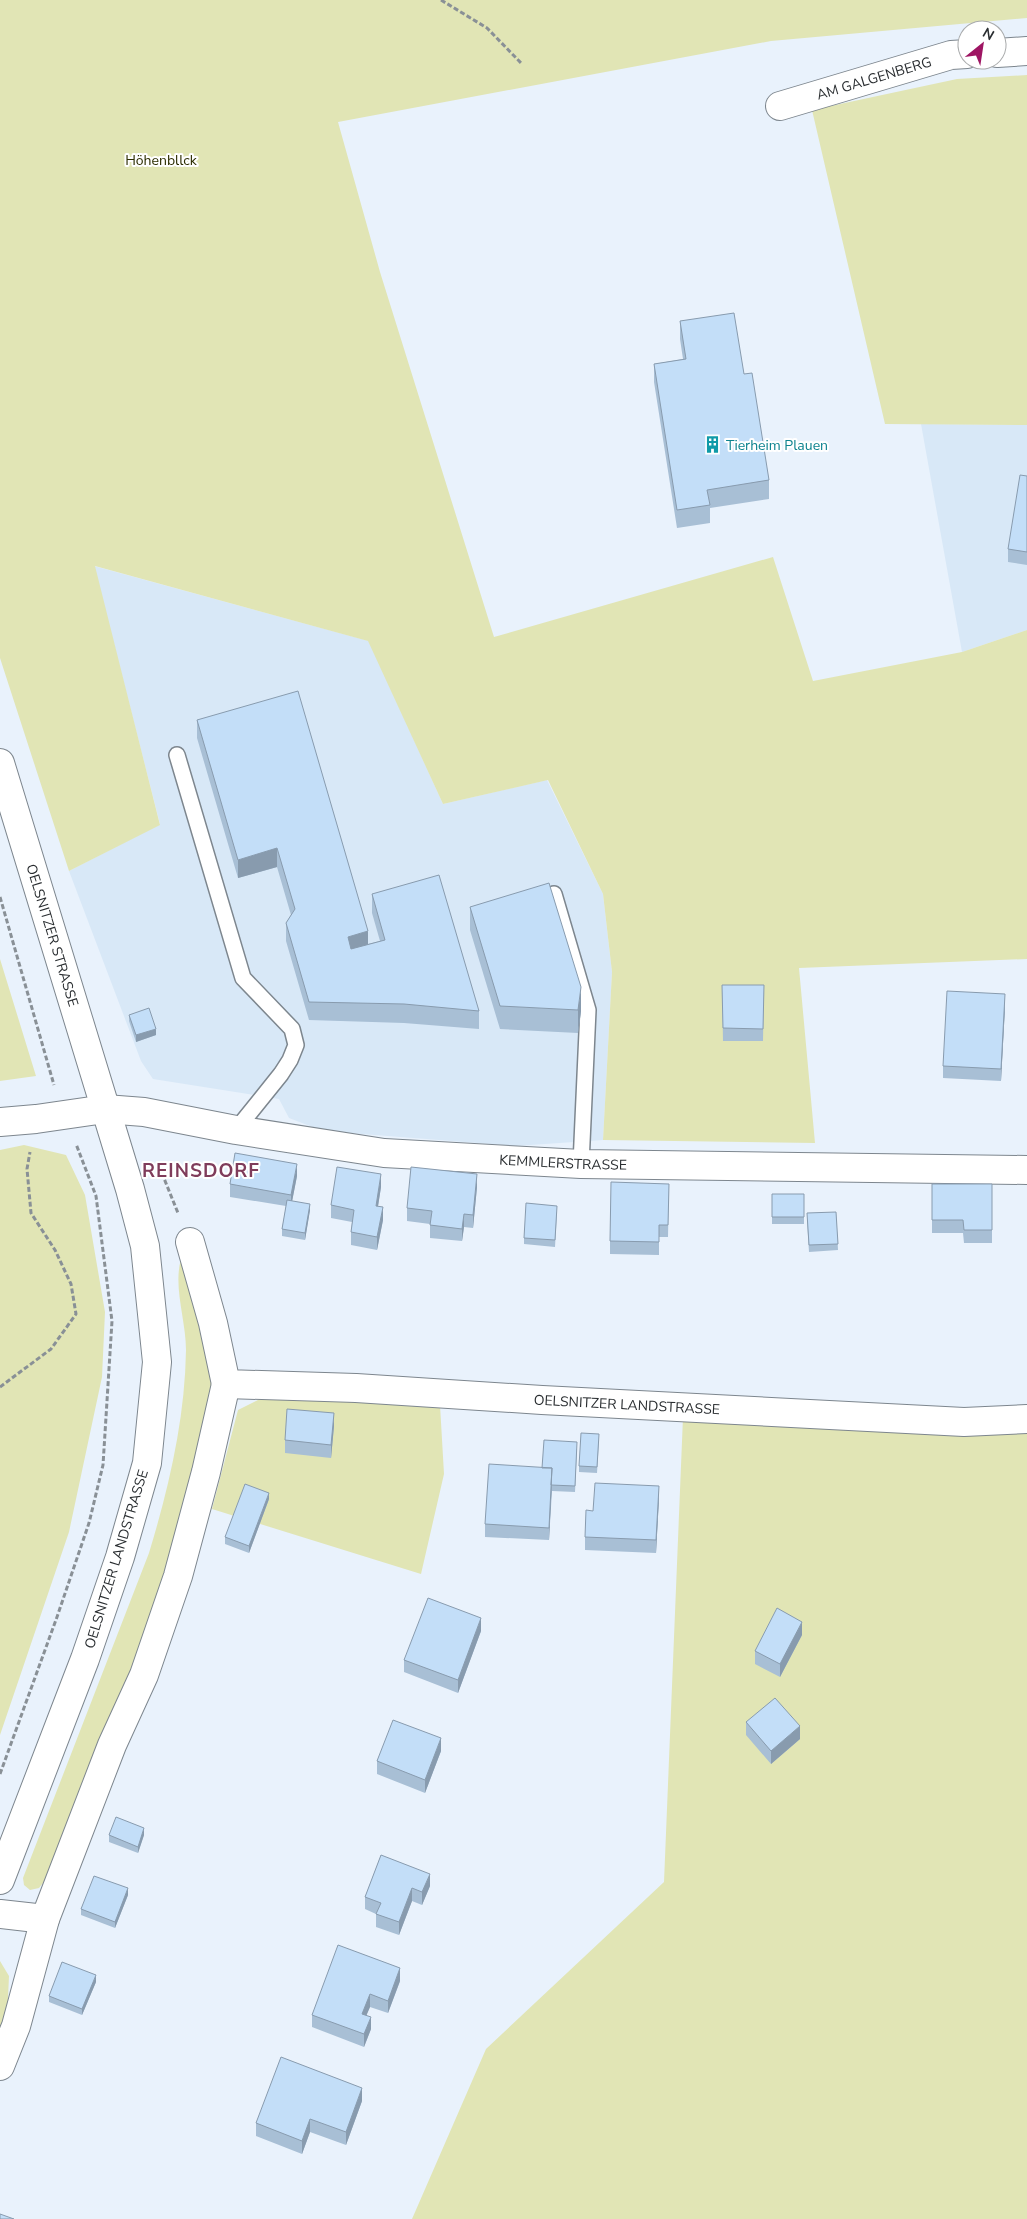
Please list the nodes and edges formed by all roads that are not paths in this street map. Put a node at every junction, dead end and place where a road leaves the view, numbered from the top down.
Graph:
1 (1027, 51) edge
2 (1007, 52) edge
3 (957, 55) edge
4 (780, 106) dead end
5 (178, 755) dead end
6 (0, 763) edge
7 (554, 894) edge
8 (105, 1109) junction
9 (0, 1122) edge
10 (236, 1130) junction
11 (581, 1164) junction
12 (1027, 1170) edge
13 (190, 1242) dead end
14 (226, 1384) junction
15 (1027, 1419) edge
16 (0, 1880) edge
17 (0, 1914) edge
18 (45, 1919) junction
19 (0, 2066) edge

1 - 2 street
3 - 4 street, AM GALGENBERG
5 - 10 lane
6 - 8 street, OELSNITZER STRASSE
7 - 11 lane
8 - 9 street, KEMMLERSTRASSE
8 - 10 street, KEMMLERSTRASSE
8 - 16 street, OELSNITZER LANDSTRASSE
10 - 11 street, KEMMLERSTRASSE
11 - 12 street, KEMMLERSTRASSE
13 - 14 street
14 - 15 street, OELSNITZER LANDSTRASSE
14 - 18 street
17 - 18 street
18 - 19 street

